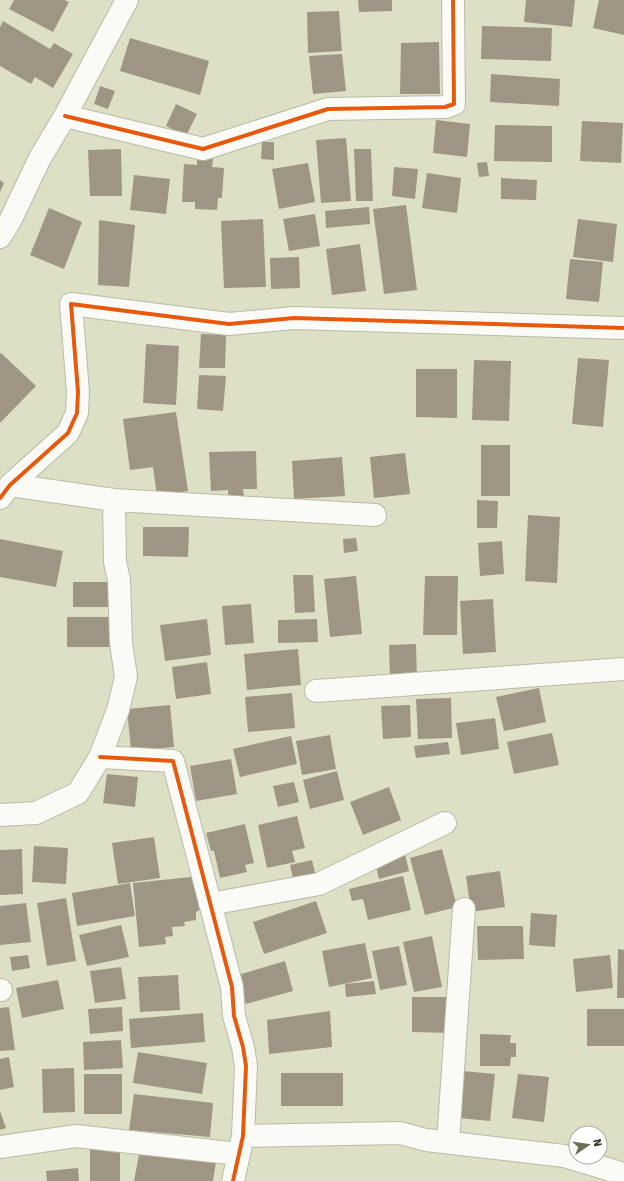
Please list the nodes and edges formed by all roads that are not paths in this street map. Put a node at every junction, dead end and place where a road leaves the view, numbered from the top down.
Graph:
1 (127, 0) edge
2 (453, 0) edge
3 (65, 116) junction
4 (0, 237) edge
5 (624, 328) edge
6 (5, 491) edge
7 (114, 500) junction
8 (375, 515) dead end
9 (624, 669) edge
10 (316, 691) dead end
11 (100, 756) junction
12 (0, 815) edge
13 (445, 823) dead end
14 (210, 904) junction
15 (464, 909) dead end
16 (448, 1142) junction
17 (241, 1145) junction
18 (0, 1147) edge
19 (624, 1174) edge
20 (233, 1181) edge

1 - 3 street
2 - 3 street
3 - 4 street
5 - 6 street
6 - 7 street
7 - 8 street
7 - 11 street
9 - 10 street
11 - 12 street
11 - 14 street
13 - 14 street
14 - 17 street
15 - 16 street
16 - 17 street
16 - 19 street
17 - 18 street
17 - 20 street

